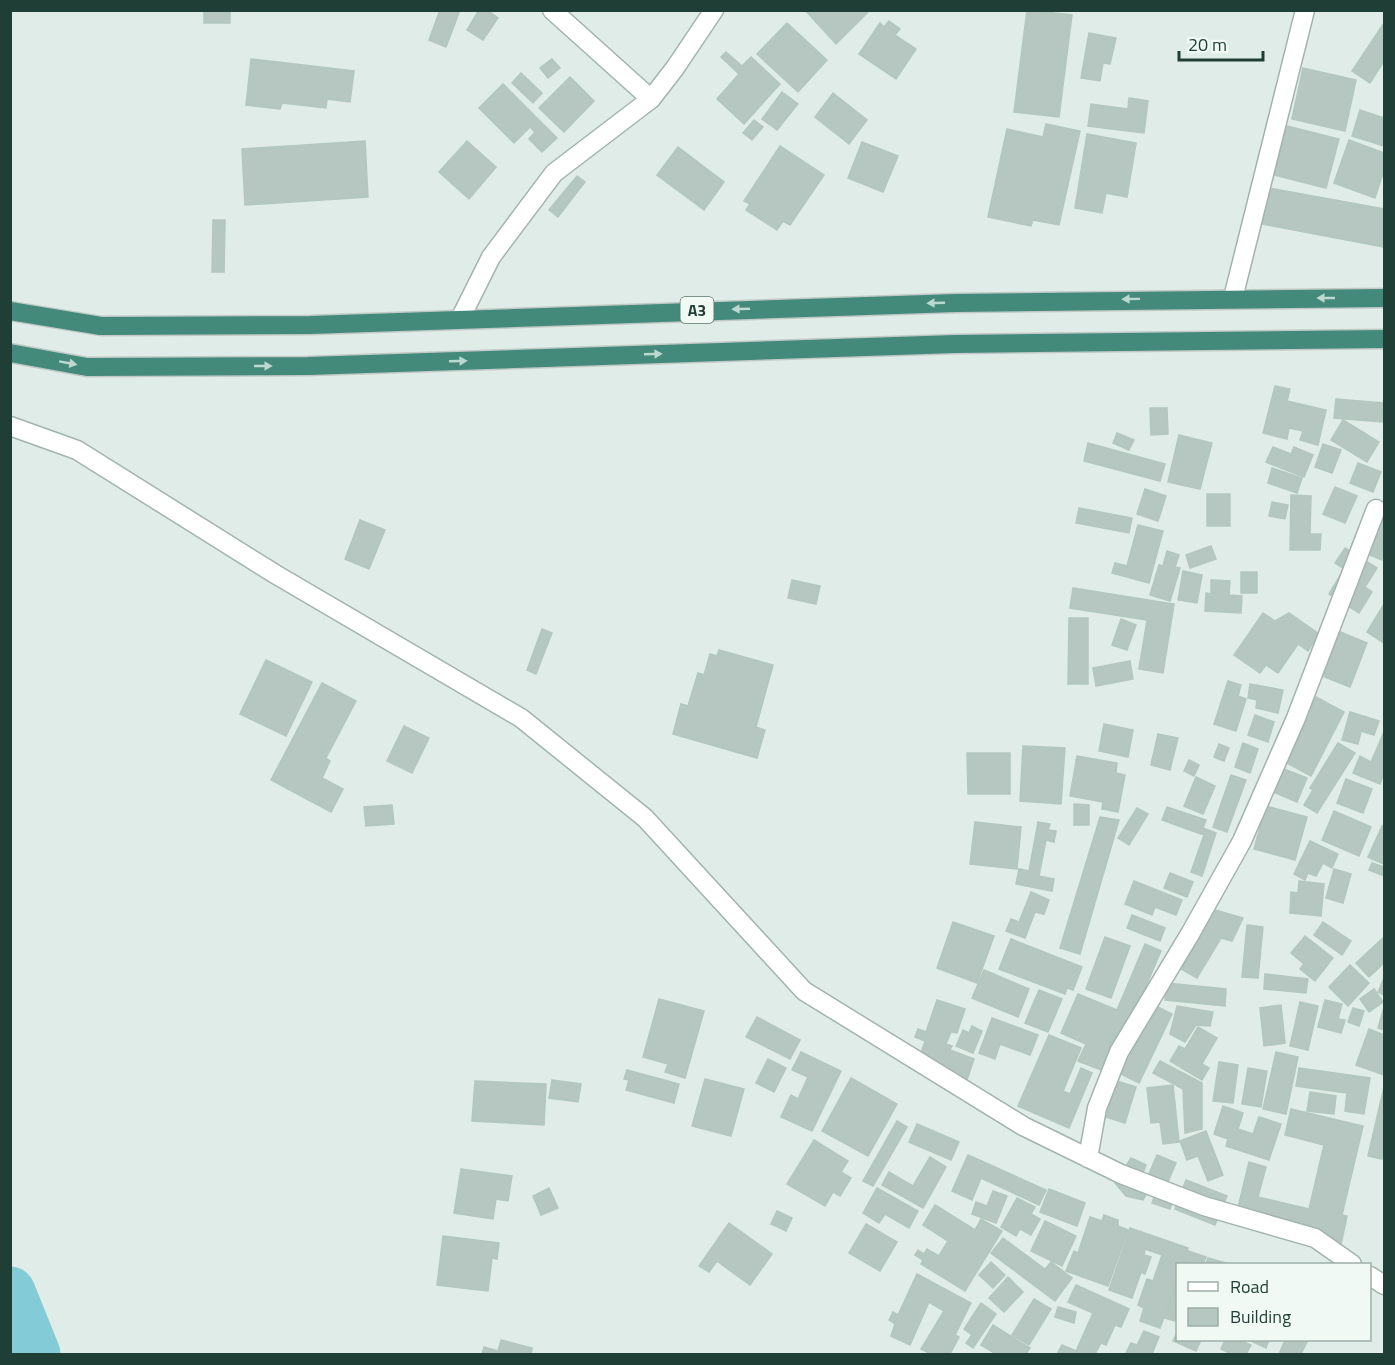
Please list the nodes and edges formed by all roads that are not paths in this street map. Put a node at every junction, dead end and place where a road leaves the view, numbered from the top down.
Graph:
1 (552, 10) edge
2 (714, 10) edge
3 (1305, 10) edge
4 (651, 99) junction
5 (1233, 298) junction
6 (1384, 298) edge
7 (10, 311) edge
8 (460, 319) junction
9 (1384, 339) edge
10 (10, 353) edge
11 (10, 426) edge
12 (1376, 509) dead end
13 (1088, 1158) junction
14 (1351, 1263) edge
15 (1371, 1277) edge
16 (1384, 1285) edge

1 - 4 street
2 - 4 street
3 - 5 street
4 - 8 street
6 -> 5 highway, A3
5 -> 8 highway, A3
7 - 8 highway, A3
10 -> 9 highway
11 - 13 street
12 - 13 street
13 - 14 street
15 - 16 street

